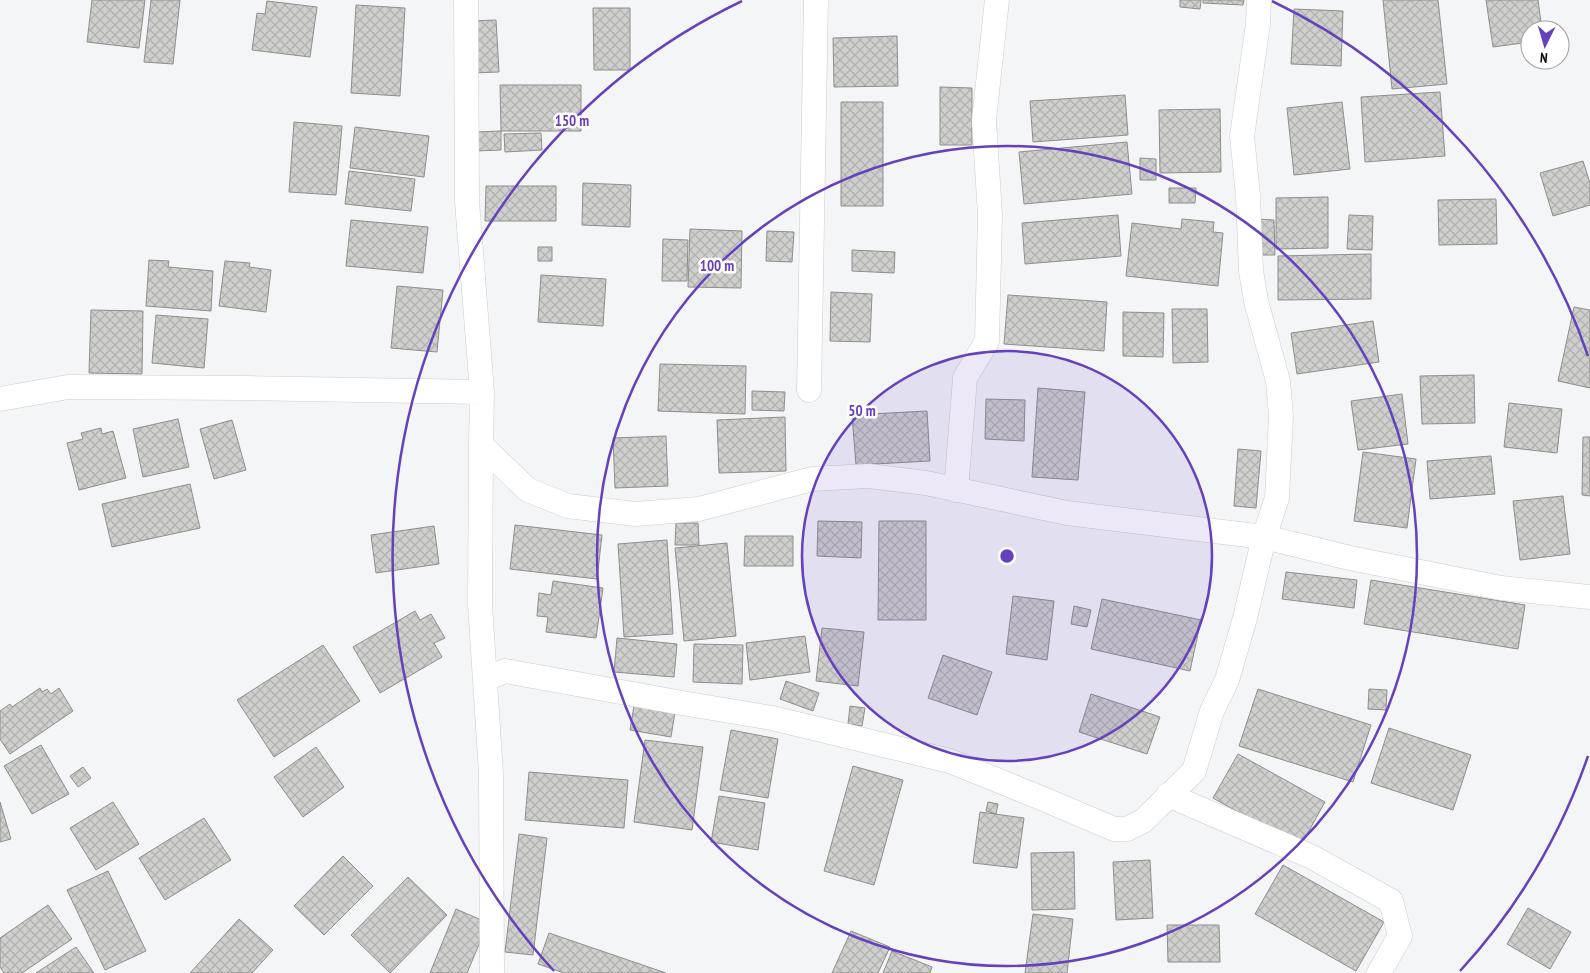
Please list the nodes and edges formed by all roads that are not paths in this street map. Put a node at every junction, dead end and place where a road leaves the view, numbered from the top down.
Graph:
1 (466, 0) edge
2 (816, 0) edge
3 (997, 0) edge
4 (1259, 0) edge
5 (809, 390) dead end
6 (482, 392) junction
7 (0, 399) edge
8 (481, 446) junction
9 (956, 490) junction
10 (1264, 537) junction
11 (1590, 597) edge
12 (486, 679) junction
13 (1168, 795) junction
14 (492, 973) edge
15 (1379, 973) edge

1 - 6 street
2 - 5 street
3 - 9 street
4 - 10 street
6 - 7 street
6 - 8 street
8 - 9 street
8 - 12 street
9 - 10 street
10 - 11 street
10 - 13 street
12 - 13 street
12 - 14 street
13 - 15 street

